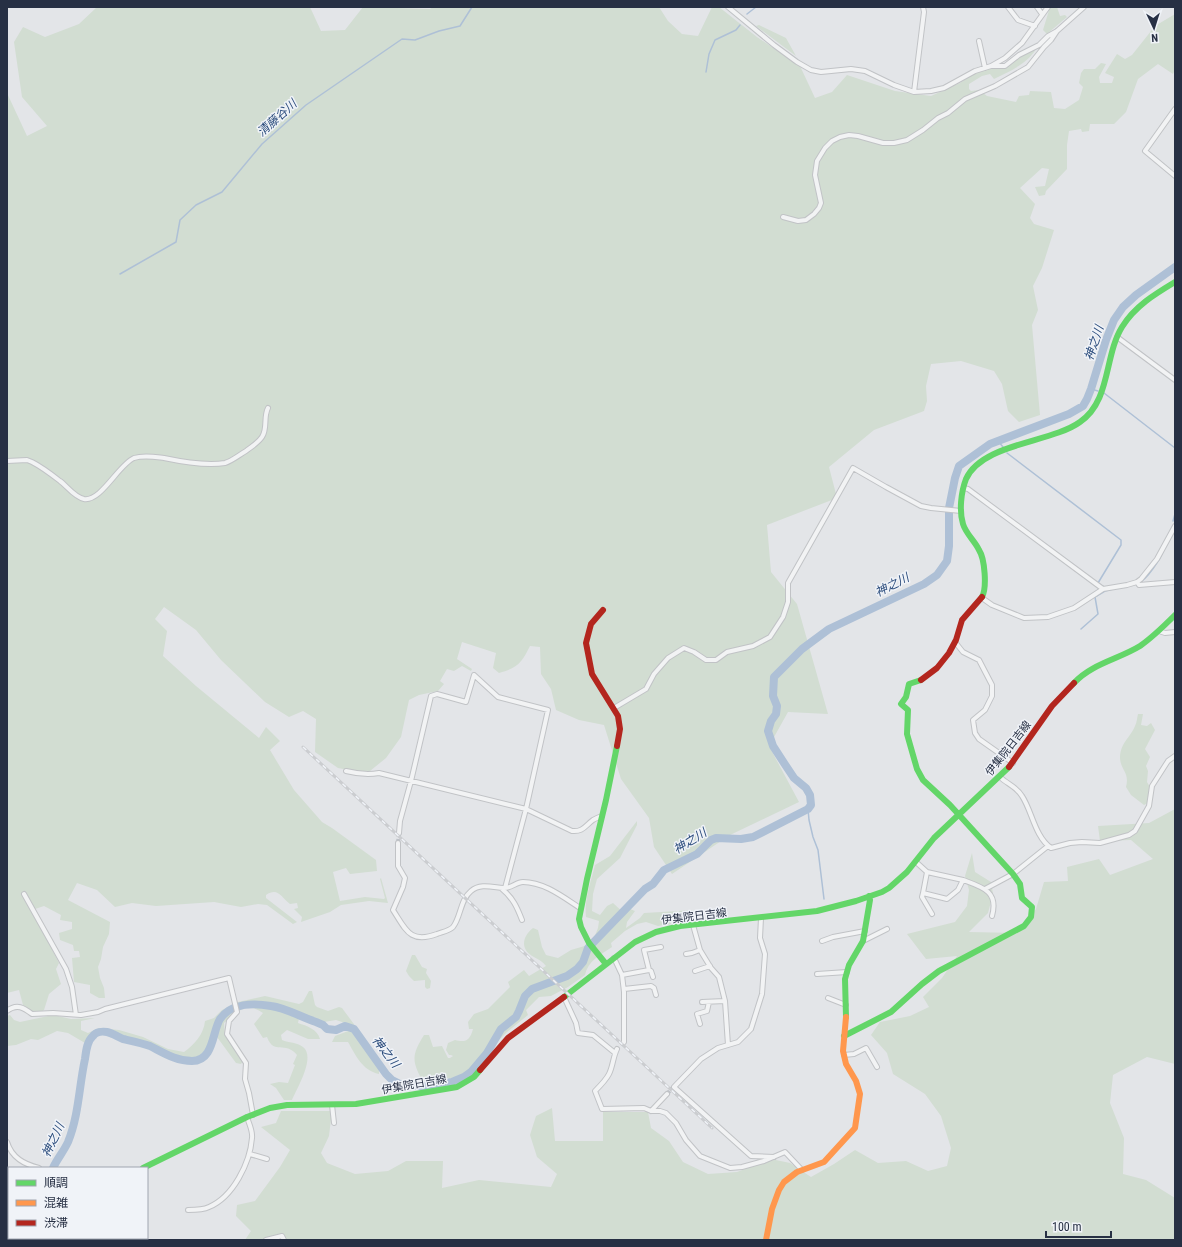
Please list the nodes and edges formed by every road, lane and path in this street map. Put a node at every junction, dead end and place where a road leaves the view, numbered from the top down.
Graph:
1 (728, 7) edge
2 (1008, 7) edge
3 (1037, 7) edge
4 (1048, 7) edge
5 (1084, 7) edge
6 (923, 8) edge
7 (1042, 14) junction
8 (1035, 26) junction
9 (1057, 31) junction
10 (979, 41) dead end
11 (991, 66) junction
12 (985, 68) junction
13 (914, 92) junction
14 (1175, 109) edge
15 (1175, 176) edge
16 (784, 218) dead end
17 (1175, 282) edge
18 (1117, 337) junction
19 (1175, 380) edge
20 (268, 408) dead end
21 (7, 461) edge
22 (964, 488) junction
23 (960, 511) junction
24 (1175, 526) edge
25 (1175, 582) edge
26 (1138, 583) junction
27 (1103, 590) junction
28 (982, 598) junction
29 (603, 610) dead end
30 (1175, 615) edge
31 (1159, 631) junction
32 (1175, 632) edge
33 (955, 642) junction
34 (614, 708) junction
35 (1175, 756) edge
36 (1013, 763) junction
37 (346, 771) dead end
38 (1000, 777) junction
39 (411, 781) junction
40 (526, 809) junction
41 (958, 814) junction
42 (602, 816) junction
43 (399, 833) tunnel mouth
44 (398, 843) tunnel mouth
45 (1048, 846) junction
46 (916, 862) junction
47 (927, 872) junction
48 (1013, 874) junction
49 (963, 880) junction
50 (503, 888) junction
51 (986, 889) junction
52 (24, 894) dead end
53 (923, 894) junction
54 (870, 896) junction
55 (580, 908) junction
56 (932, 914) dead end
57 (992, 916) dead end
58 (761, 918) junction
59 (522, 920) dead end
60 (693, 925) junction
61 (887, 929) dead end
62 (865, 931) junction
63 (822, 940) dead end
64 (863, 941) junction
65 (661, 947) dead end
66 (700, 950) junction
67 (686, 954) dead end
68 (614, 958) junction
69 (606, 964) junction
70 (710, 966) junction
71 (649, 970) junction
72 (695, 971) dead end
73 (847, 972) junction
74 (817, 974) dead end
75 (622, 975) junction
76 (653, 977) dead end
77 (624, 989) junction
78 (656, 995) dead end
79 (564, 997) junction
80 (828, 998) dead end
81 (725, 1001) junction
82 (702, 1002) dead end
83 (709, 1002) junction
84 (846, 1004) junction
85 (7, 1010) edge
86 (76, 1015) junction
87 (700, 1024) dead end
88 (844, 1036) junction
89 (623, 1043) dead end
90 (728, 1045) junction
91 (844, 1055) junction
92 (877, 1067) dead end
93 (667, 1094) tunnel mouth
94 (332, 1106) junction
95 (651, 1111) junction
96 (250, 1116) junction
97 (334, 1123) dead end
98 (7, 1142) edge
99 (250, 1154) junction
100 (774, 1157) junction
101 (267, 1159) dead end
102 (35, 1167) edge
103 (145, 1167) edge
104 (802, 1170) junction
105 (188, 1210) dead end
106 (266, 1240) edge
107 (284, 1240) edge
108 (766, 1240) edge

1 - 13 street
2 - 8 street
3 - 7 street
4 - 7 street
5 - 9 street
6 - 13 street
7 - 8 street
8 - 11 street
9 - 11 street
9 - 16 street
10 - 12 street
11 - 12 street
12 - 13 street
14 - 15 street
17 - 18 street
18 - 19 street
18 - 22 street
20 - 21 street
22 - 23 street
22 - 27 street
23 - 28 street
23 - 34 street
24 - 26 street
25 - 26 street
26 - 27 street
27 - 28 street
28 - 33 street
29 - 34 street
30 - 31 street, 伊集院日吉線
31 - 32 street
31 - 36 street, 伊集院日吉線
33 - 36 street
33 - 41 street
34 - 42 street
35 - 45 street
36 - 38 street, 伊集院日吉線
37 - 39 street
38 - 41 street, 伊集院日吉線
38 - 45 street
39 - 40 street
39 - 40 street
39 - 43 street
40 - 42 street
40 - 50 street
41 - 46 street, 伊集院日吉線
41 - 48 street
42 - 55 street
44 - 50 street
45 - 48 street
46 - 47 street
46 - 54 street, 伊集院日吉線
47 - 49 street
47 - 53 street
48 - 51 street
48 - 88 street
49 - 51 street
49 - 53 street
50 - 55 street
50 - 59 street
51 - 57 street
52 - 86 street
53 - 56 street
54 - 58 street, 伊集院日吉線
54 - 62 street
55 - 69 street
58 - 60 street, 伊集院日吉線
58 - 90 street
60 - 66 street
60 - 68 street, 伊集院日吉線
61 - 64 street
62 - 63 street
62 - 64 street
64 - 73 street
65 - 71 street
66 - 67 street
66 - 70 street
68 - 69 street, 伊集院日吉線
68 - 75 street
69 - 79 street, 伊集院日吉線
70 - 72 street
70 - 81 street
71 - 75 street
71 - 76 street
73 - 74 street
73 - 84 street
75 - 77 street
77 - 78 street
77 - 89 street
79 - 94 street, 伊集院日吉線
79 - 95 street
80 - 84 street
81 - 83 street
81 - 90 street
82 - 83 street
83 - 87 street
84 - 88 street
85 - 86 street
86 - 96 street
88 - 91 street
90 - 100 street
91 - 92 street
91 - 104 street
93 - 95 street
94 - 96 street, 伊集院日吉線
94 - 97 street
95 - 100 street
96 - 99 street
96 - 103 street, 伊集院日吉線
98 - 102 street
99 - 101 street
99 - 105 street
100 - 104 street
104 - 108 street
106 - 107 street

